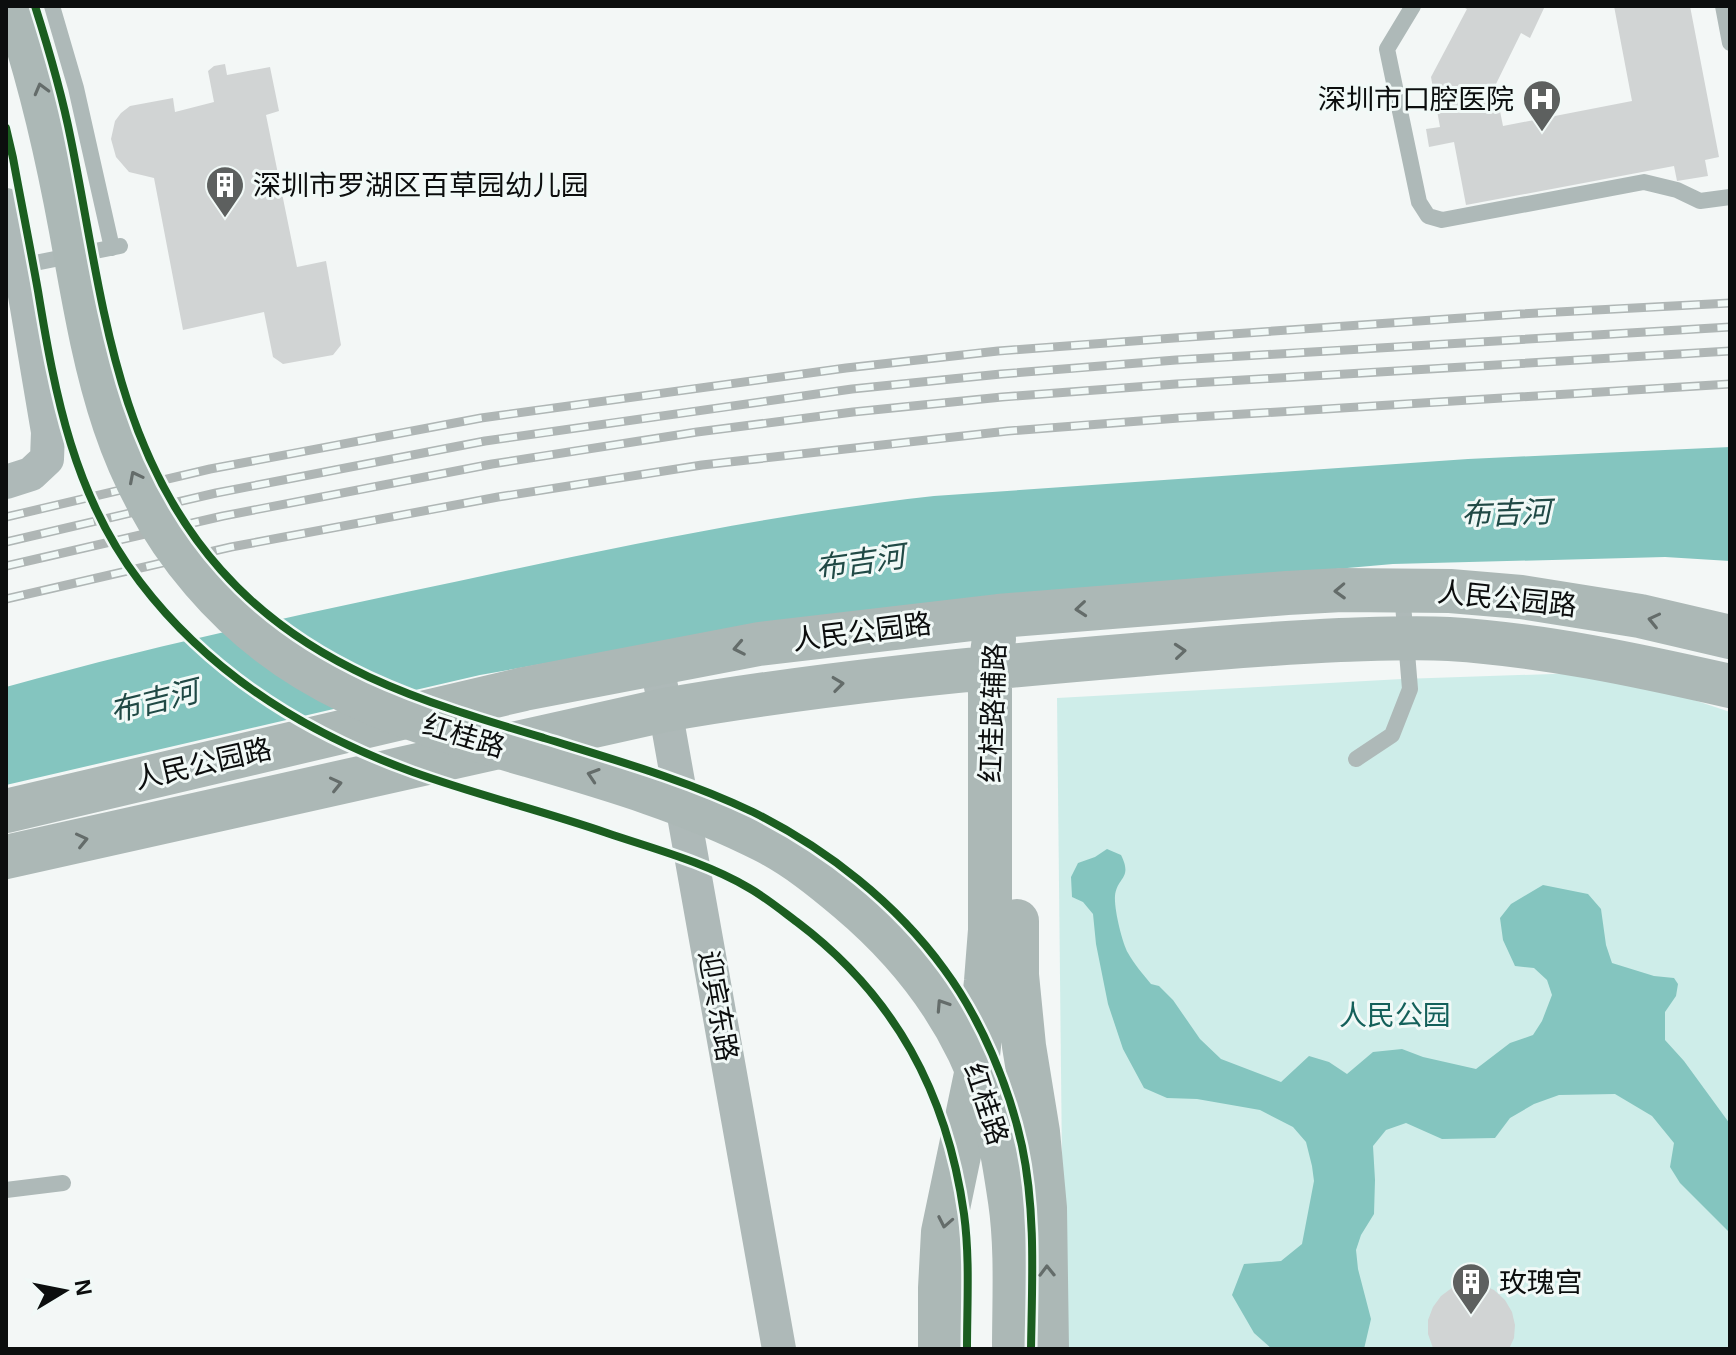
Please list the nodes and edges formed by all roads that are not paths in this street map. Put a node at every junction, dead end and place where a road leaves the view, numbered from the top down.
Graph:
1 (15, 6) edge
2 (52, 6) edge
3 (1413, 6) edge
4 (1723, 6) edge
5 (1730, 43) edge
6 (6, 71) edge
7 (1730, 197) edge
8 (6, 205) edge
9 (20, 266) junction
10 (6, 482) edge
11 (1401, 590) junction
12 (998, 616) junction
13 (1405, 637) junction
14 (1730, 637) edge
15 (657, 664) junction
16 (999, 666) junction
17 (1730, 686) edge
18 (665, 710) junction
19 (1356, 759) dead end
20 (6, 811) edge
21 (6, 857) edge
22 (63, 1183) dead end
23 (6, 1190) edge
24 (779, 1349) edge
25 (940, 1349) edge
26 (986, 1349) edge
27 (1014, 1349) edge
28 (1047, 1349) edge

27 -> 1 main road, 红桂路, bridge
2 - 9 lane
3 - 7 lane
4 - 5 lane
6 - 26 main road, 红桂路
8 - 9 street
9 - 10 street
11 -> 12 main road, 人民公园路
11 - 13 lane
14 -> 11 main road, 人民公园路
12 -> 15 main road, 人民公园路
12 - 16 main road, 红桂路辅路
16 -> 13 main road, 人民公园路
13 - 17 main road, 人民公园路
13 - 19 lane
15 - 18 street, 迎宾东路
15 - 20 main road, 人民公园路
18 -> 16 main road, 人民公园路
16 -> 25 main road, 红桂路辅路
28 -> 16 main road, 红桂路辅路
21 -> 18 main road, 人民公园路
18 - 24 street, 迎宾东路
22 - 23 lane

